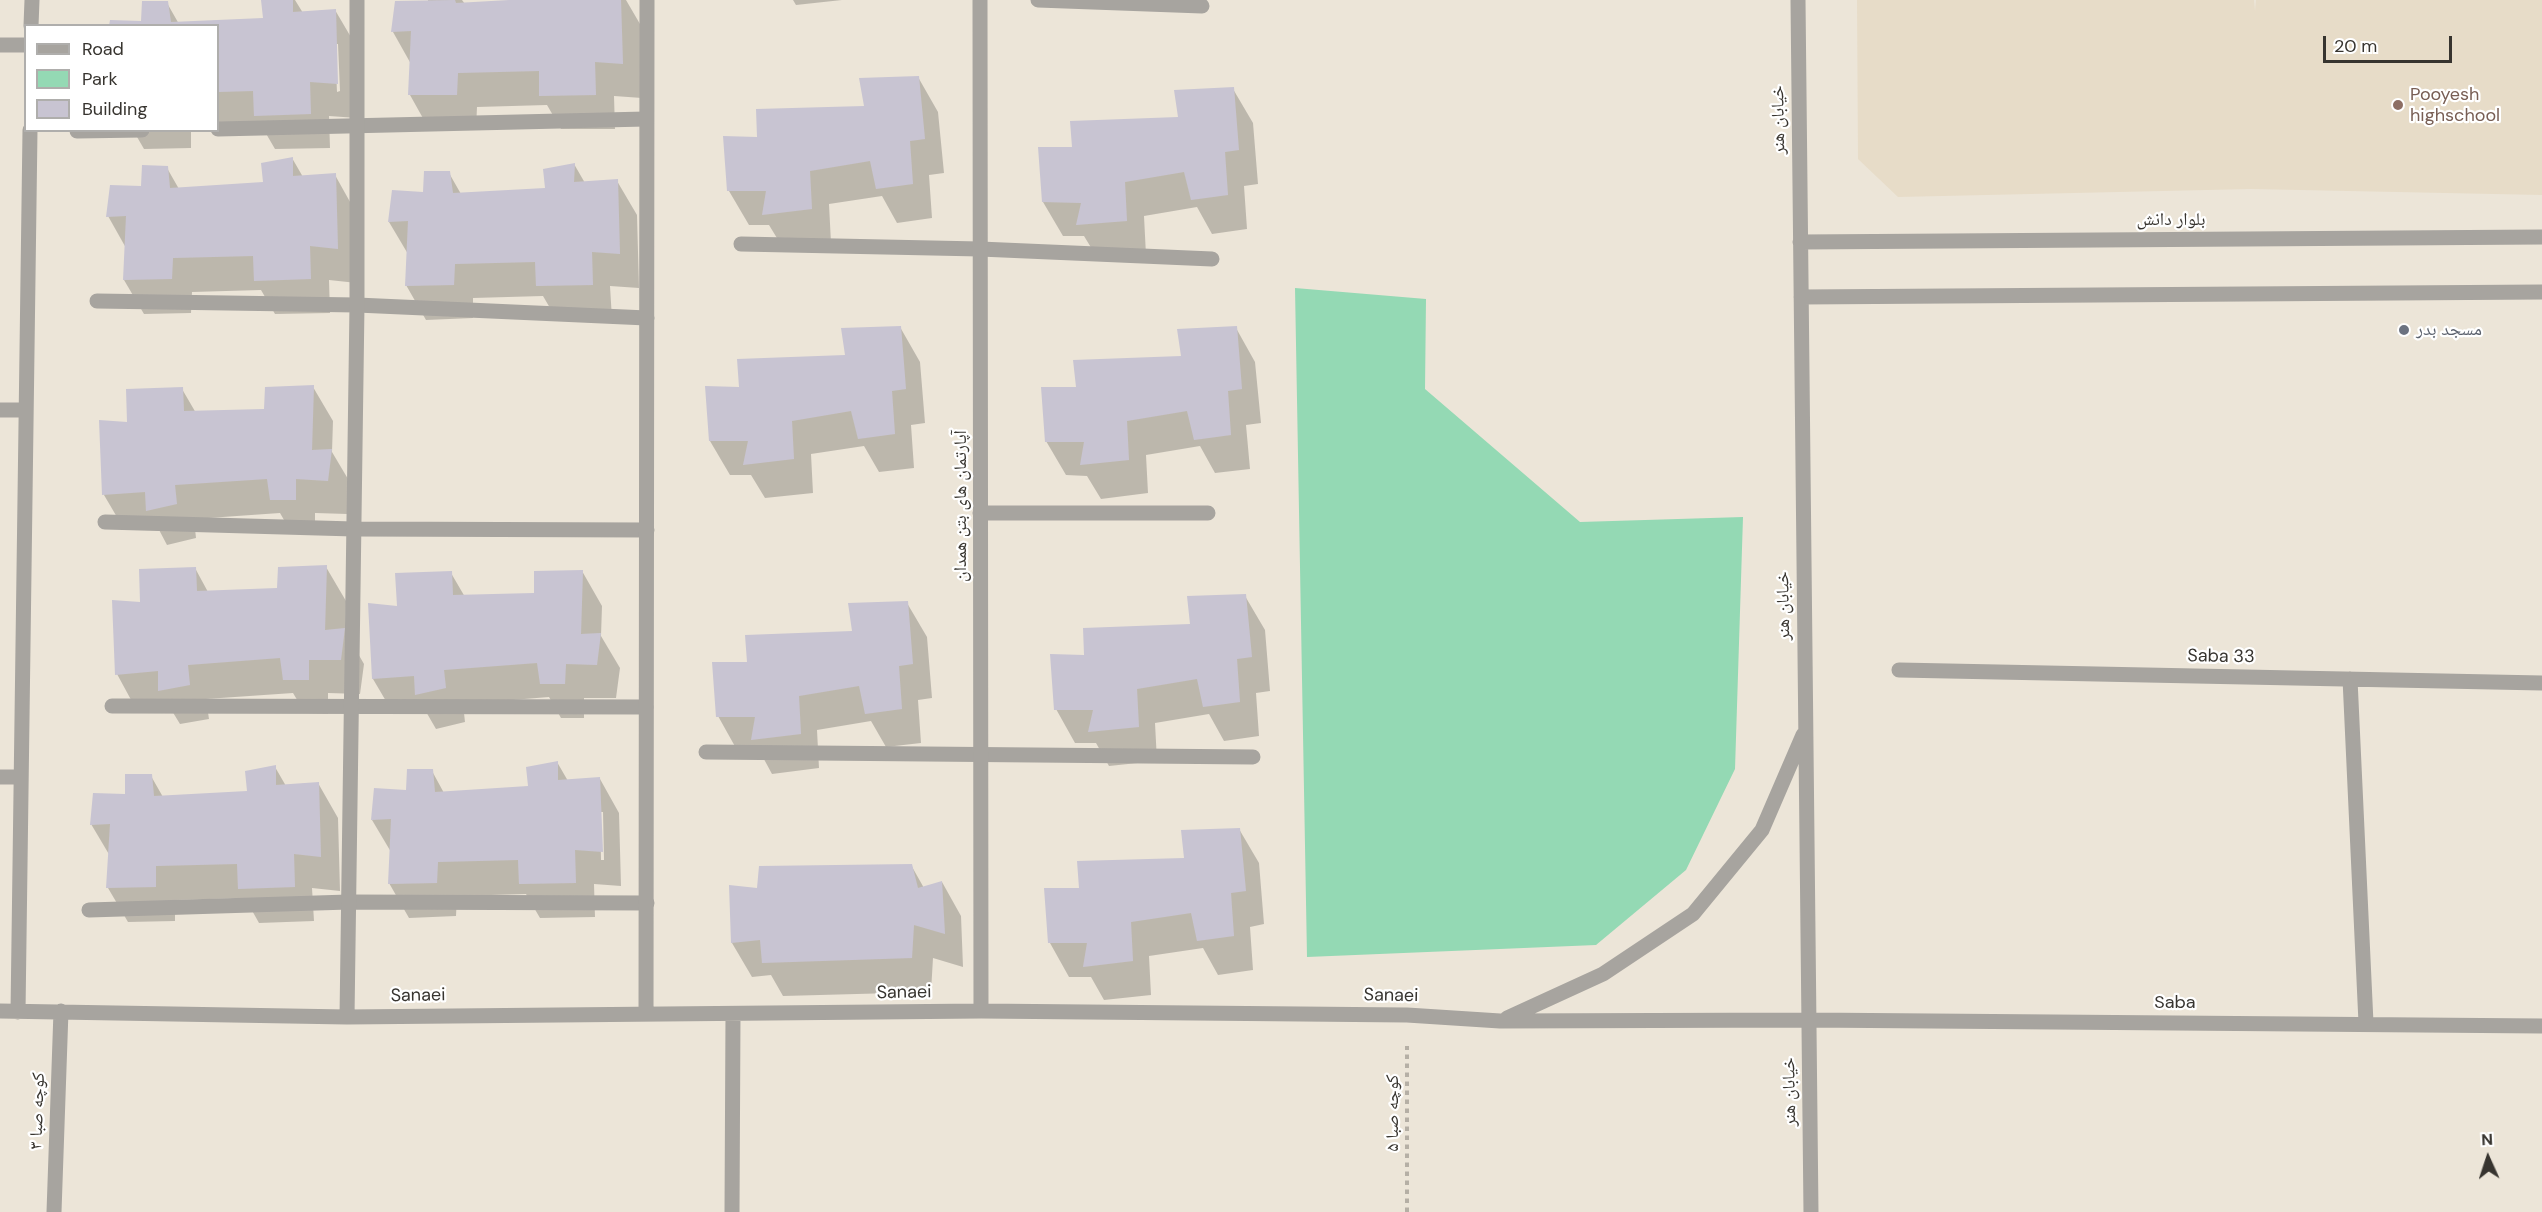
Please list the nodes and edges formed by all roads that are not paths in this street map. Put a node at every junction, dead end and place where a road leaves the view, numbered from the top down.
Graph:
1 (32, 0) edge
2 (357, 0) edge
3 (647, 0) edge
4 (980, 0) edge
5 (1038, 0) edge
6 (1798, 0) edge
7 (1202, 6) dead end
8 (31, 24) edge
9 (0, 45) edge
10 (24, 45) edge
11 (646, 119) junction
12 (357, 128) junction
13 (219, 129) edge
14 (30, 132) edge
15 (2542, 237) edge
16 (1800, 242) junction
17 (741, 244) dead end
18 (980, 249) junction
19 (1212, 258) dead end
20 (2542, 292) edge
21 (1801, 297) junction
22 (97, 301) dead end
23 (357, 305) junction
24 (647, 318) junction
25 (0, 410) edge
26 (26, 410) junction
27 (980, 513) junction
28 (1208, 513) dead end
29 (105, 522) dead end
30 (354, 529) junction
31 (647, 530) junction
32 (1899, 670) dead end
33 (2350, 679) junction
34 (2542, 683) edge
35 (112, 706) dead end
36 (351, 706) junction
37 (646, 707) junction
38 (1805, 730) junction
39 (706, 752) dead end
40 (980, 753) junction
41 (1253, 757) dead end
42 (0, 777) edge
43 (21, 777) junction
44 (349, 902) junction
45 (647, 903) junction
46 (89, 910) dead end
47 (0, 1011) edge
48 (61, 1011) junction
49 (981, 1011) junction
50 (18, 1012) junction
51 (646, 1013) junction
52 (733, 1014) junction
53 (347, 1017) junction
54 (1809, 1020) junction
55 (1500, 1022) junction
56 (2366, 1023) junction
57 (2542, 1026) edge
58 (54, 1212) edge
59 (732, 1212) edge
60 (1811, 1212) edge

1 - 8 street
2 - 12 street
3 - 11 street
4 - 18 street, آپارتمان های بتن همدان
5 - 7 street
6 - 16 street, خیابان هنر
9 - 10 street
11 - 12 street
11 - 24 street
12 - 13 street
12 - 23 street
14 - 26 street
15 - 16 street, بلوار دانش
16 - 21 street, خیابان هنر
17 - 18 street
18 - 19 street
18 - 27 street, آپارتمان های بتن همدان
20 - 21 street
21 - 38 street, خیابان هنر
22 - 23 street
23 - 24 street
23 - 30 street
24 - 31 street
25 - 26 street
26 - 43 street
27 - 28 street
27 - 40 street, آپارتمان های بتن همدان
29 - 30 street
30 - 31 street
30 - 36 street
31 - 37 street
32 - 33 street, Saba 33
33 - 34 street, Saba 33
33 - 56 street
35 - 36 street
36 - 37 street
36 - 44 street
37 - 45 street
38 - 54 street, خیابان هنر
38 - 55 street
39 - 40 street
40 - 41 street
40 - 49 street, آپارتمان های بتن همدان
42 - 43 street
43 - 50 street
44 - 45 street
44 - 46 street
44 - 53 street
45 - 51 street
47 - 50 street, Sanaei
48 - 50 street, Sanaei
48 - 53 street, Sanaei
48 - 58 street, کوچه صبا ۳
49 - 52 street, Sanaei
49 - 55 street, Sanaei
51 - 52 street, Sanaei
51 - 53 street, Sanaei
52 - 59 street
54 - 55 street, Sanaei
54 - 56 street, Saba
54 - 60 street, خیابان هنر
56 - 57 street, Saba

